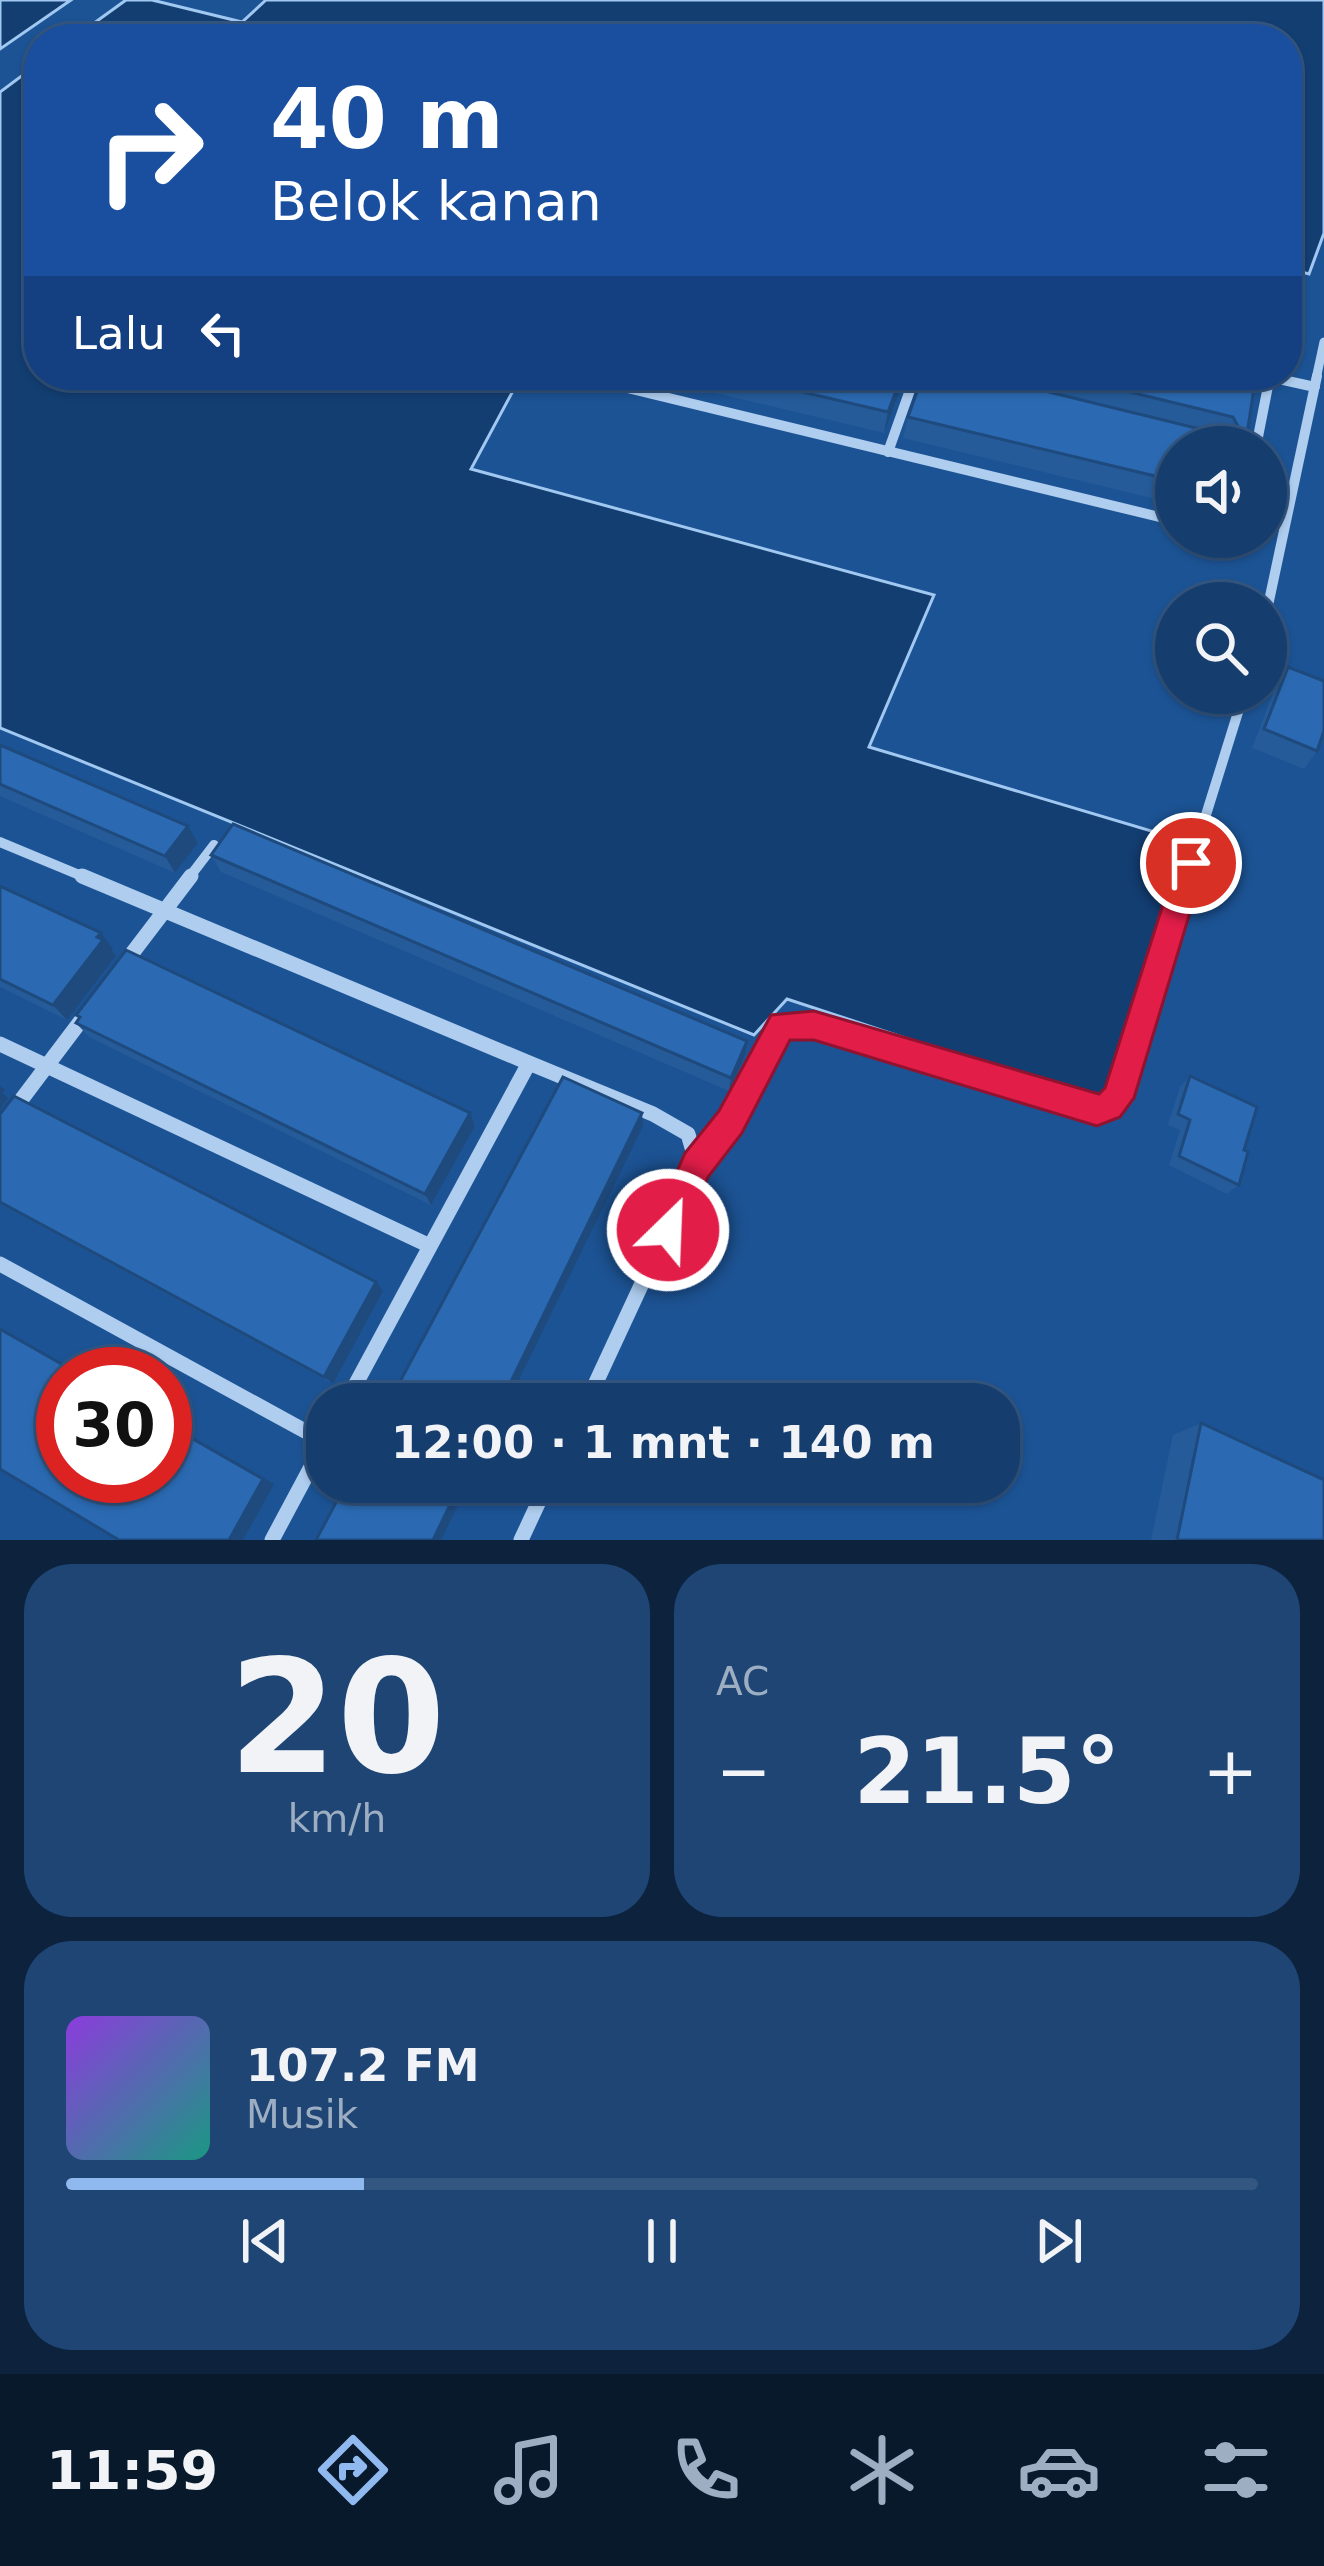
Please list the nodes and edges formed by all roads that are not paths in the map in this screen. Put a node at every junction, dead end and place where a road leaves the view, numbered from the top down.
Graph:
1 (1324, 342) edge
2 (1302, 384) edge
3 (1315, 387) junction
4 (635, 390) edge
5 (910, 390) edge
6 (1265, 390) edge
7 (1259, 426) edge
8 (888, 452) junction
9 (1155, 516) edge
10 (1273, 582) edge
11 (1237, 714) edge
12 (0, 842) edge
13 (214, 845) edge
14 (162, 913) junction
15 (118, 970) edge
16 (90, 1009) edge
17 (0, 1044) edge
18 (529, 1063) junction
19 (46, 1066) junction
20 (0, 1128) edge
21 (697, 1165) junction
22 (430, 1246) junction
23 (0, 1264) edge
24 (356, 1383) edge
25 (596, 1383) edge
26 (306, 1429) edge
27 (306, 1477) edge
28 (538, 1503) edge
29 (272, 1540) edge
30 (520, 1540) edge

1 - 3 street
2 - 3 street
3 - 10 street
4 - 8 street
5 - 8 street
6 - 7 street
8 - 9 street
11 - 21 street
12 - 14 street
13 - 14 street
14 - 15 street
14 - 18 street
16 - 19 street
17 - 19 street
18 - 21 street
18 - 22 street
19 - 20 street
19 - 22 street
21 - 25 street
22 - 24 street
23 - 26 street
27 - 29 street
28 - 30 street

